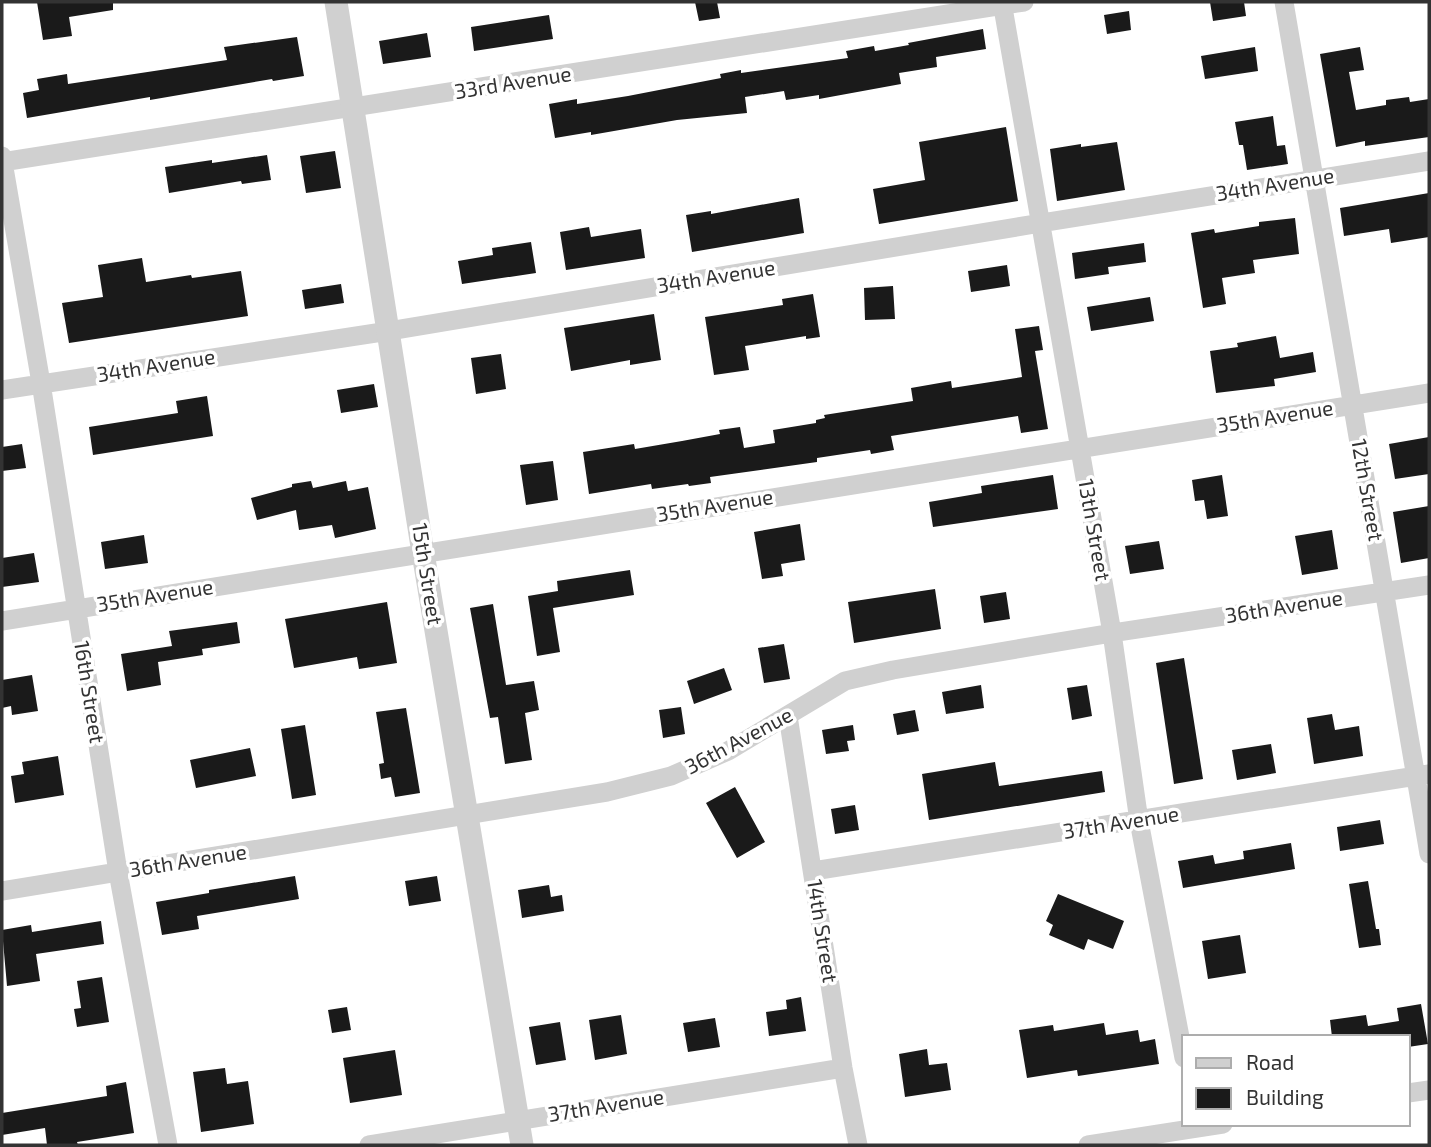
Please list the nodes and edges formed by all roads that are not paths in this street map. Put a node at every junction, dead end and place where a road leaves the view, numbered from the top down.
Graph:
1 (336, 2) edge
2 (1024, 2) edge
3 (1284, 2) edge
4 (1002, 3) edge
5 (353, 108) junction
6 (2, 160) edge
7 (1429, 161) edge
8 (1314, 179) junction
9 (1041, 223) junction
10 (389, 331) junction
11 (41, 383) junction
12 (2, 390) edge
13 (1429, 393) edge
14 (1352, 405) junction
15 (1080, 448) junction
16 (423, 553) junction
17 (1429, 585) edge
18 (1386, 592) junction
19 (76, 608) junction
20 (2, 621) edge
21 (1112, 633) junction
22 (789, 716) junction
23 (1422, 775) edge
24 (468, 816) junction
25 (1139, 821) junction
26 (1429, 854) edge
27 (813, 871) junction
28 (118, 873) junction
29 (2, 891) edge
30 (1182, 1047) edge
31 (843, 1068) junction
32 (1429, 1090) edge
33 (1410, 1093) edge
34 (518, 1120) junction
35 (1217, 1126) edge
36 (1198, 1133) edge
37 (168, 1145) edge
38 (369, 1145) edge
39 (522, 1145) edge
40 (858, 1145) edge
41 (1088, 1145) edge

1 - 5 street, 15th Street
2 - 4 street, 33rd Avenue
3 - 8 street, 12th Street
4 - 5 street, 33rd Avenue
4 - 9 street, 13th Street
5 - 6 street, 33rd Avenue
5 - 10 street, 15th Street
6 - 11 street, 16th Street
7 - 8 street, 34th Avenue
8 - 9 street, 34th Avenue
8 - 14 street, 12th Street
9 - 10 street, 34th Avenue
9 - 15 street, 13th Street
10 - 11 street, 34th Avenue
10 - 16 street, 15th Street
11 - 12 street, 34th Avenue
11 - 19 street, 16th Street
13 - 14 street, 35th Avenue
14 - 15 street, 35th Avenue
14 - 18 street, 12th Street
15 - 16 street, 35th Avenue
15 - 21 street, 13th Street
16 - 19 street, 35th Avenue
16 - 24 street, 15th Street
17 - 18 street, 36th Avenue
18 - 21 street, 36th Avenue
18 - 23 street, 12th Street
19 - 20 street, 35th Avenue
19 - 28 street, 16th Street
21 - 22 street, 36th Avenue
21 - 25 street, 13th Street
22 - 24 street, 36th Avenue
22 - 27 street, 14th Street
23 - 25 street, 37th Avenue
23 - 26 street, 12th Street
24 - 28 street, 36th Avenue
24 - 34 street, 15th Street
25 - 27 street, 37th Avenue
25 - 30 street, 13th Street
27 - 31 street, 14th Street
28 - 29 street, 36th Avenue
28 - 37 street, 16th Street
31 - 34 street, 37th Avenue
31 - 40 street, 14th Street
32 - 33 street
34 - 38 street, 37th Avenue
34 - 39 street, 15th Street
35 - 36 street
36 - 41 street

